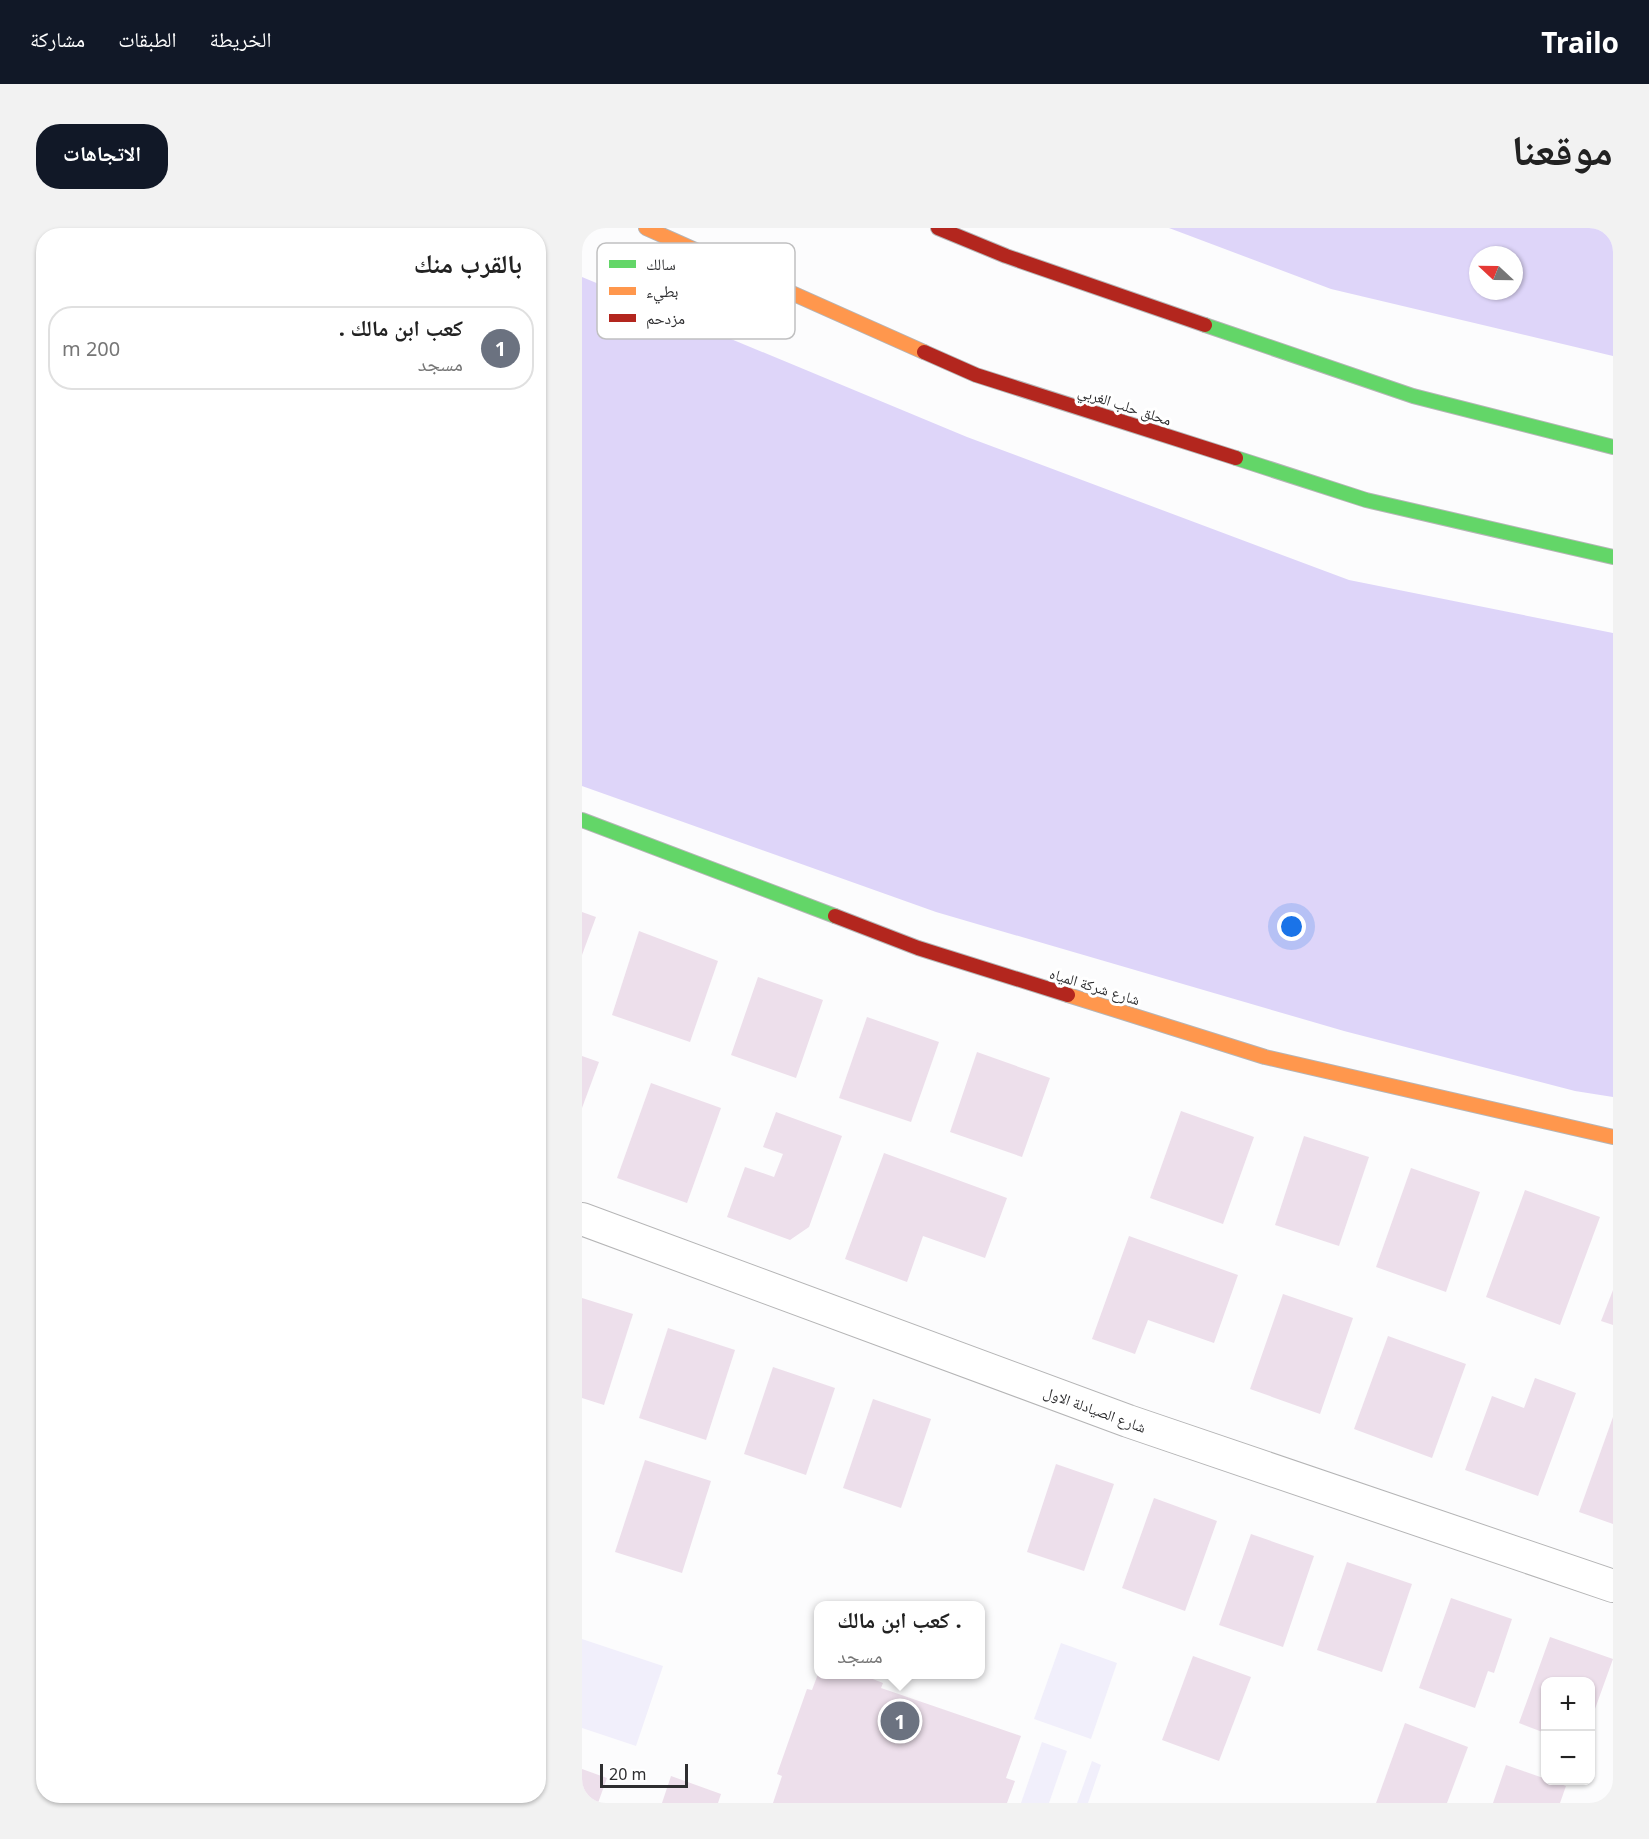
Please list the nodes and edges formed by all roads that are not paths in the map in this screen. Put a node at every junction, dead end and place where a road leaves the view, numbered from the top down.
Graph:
1 (646, 228) edge
2 (938, 228) edge
3 (680, 243) edge
4 (795, 294) edge
5 (1613, 447) edge
6 (1613, 557) edge
7 (582, 820) edge
8 (1613, 1137) edge
9 (582, 1219) edge
10 (1613, 1586) edge

1 - 3 main road, محلق حلب الغربي
2 - 5 main road
4 - 6 main road, محلق حلب الغربي
7 - 8 main road, شارع شركة المياه
9 - 10 street, شارع الصيادلة الاول

